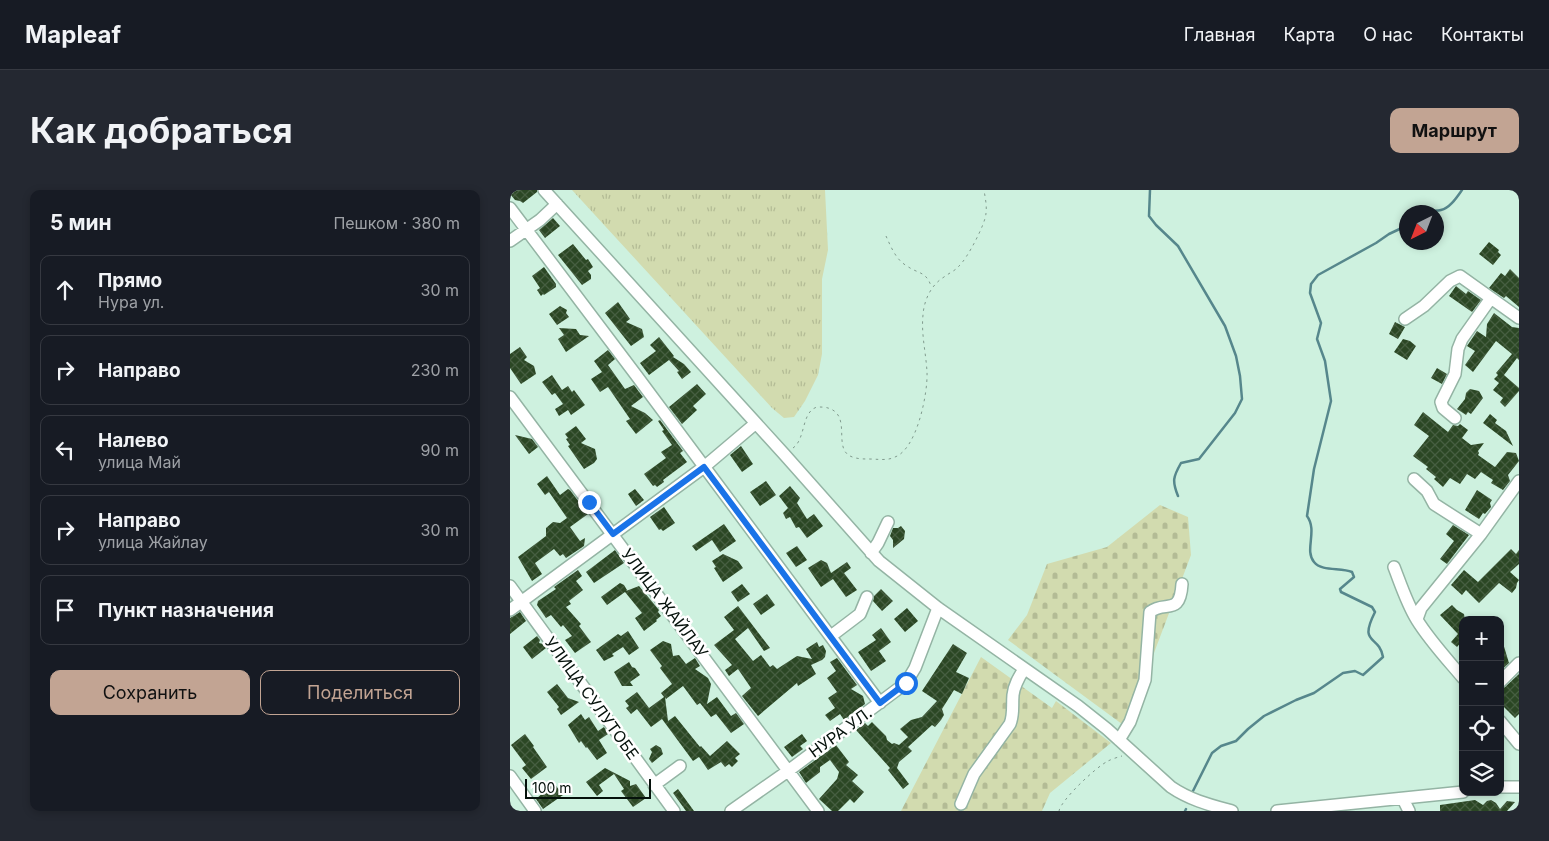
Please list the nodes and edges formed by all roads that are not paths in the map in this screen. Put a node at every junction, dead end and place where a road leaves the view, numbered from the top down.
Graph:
1 (544, 190) edge
2 (557, 204) junction
3 (510, 208) edge
4 (526, 230) junction
5 (510, 241) edge
6 (1491, 298) junction
7 (1519, 318) edge
8 (1405, 319) dead end
9 (510, 397) edge
10 (1455, 418) dead end
11 (756, 423) junction
12 (704, 467) junction
13 (1414, 479) dead end
14 (1519, 481) edge
15 (888, 522) dead end
16 (613, 534) junction
17 (1481, 534) junction
18 (871, 553) junction
19 (1394, 567) dead end
20 (1182, 584) dead end
21 (510, 586) edge
22 (867, 597) dead end
23 (522, 601) junction
24 (938, 608) junction
25 (510, 610) edge
26 (1417, 619) junction
27 (831, 636) junction
28 (1519, 662) edge
29 (1024, 669) junction
30 (1459, 673) edge
31 (1504, 678) edge
32 (880, 703) junction
33 (1504, 726) edge
34 (1119, 740) junction
35 (1519, 744) edge
36 (680, 766) dead end
37 (788, 771) junction
38 (510, 776) edge
39 (654, 785) junction
40 (1504, 787) edge
41 (1519, 787) edge
42 (1459, 792) edge
43 (1403, 798) junction
44 (961, 804) dead end
45 (535, 811) edge
46 (674, 811) edge
47 (732, 811) edge
48 (818, 811) edge
49 (1232, 811) edge
50 (1277, 811) edge
51 (1409, 811) edge

1 - 2 street
2 - 4 street
2 - 11 street
3 - 4 street
4 - 5 street
4 - 12 street
6 - 7 street
6 - 8 street
6 - 10 street
9 - 16 street, УЛИЦА ЖАЙЛАУ
11 - 12 street
11 - 18 street
12 - 16 street
12 - 27 street
13 - 17 street
14 - 17 street
15 - 18 street
16 - 23 street
16 - 37 street, УЛИЦА ЖАЙЛАУ
17 - 26 street
18 - 24 street
19 - 26 street
20 - 34 street
21 - 23 street, УЛИЦА СУЛУТОБЕ
22 - 27 street
23 - 25 street
23 - 39 street, УЛИЦА СУЛУТОБЕ
24 - 29 street
24 - 32 street, НУРА УЛ.
26 - 30 street
27 - 32 street
28 - 31 street
29 - 34 street
29 - 44 street
32 - 37 street, НУРА УЛ.
33 - 35 street
34 - 49 street
36 - 39 street
37 - 47 street, НУРА УЛ.
37 - 48 street, УЛИЦА ЖАЙЛАУ
38 - 45 street
39 - 46 street, УЛИЦА СУЛУТОБЕ
40 - 41 street
42 - 43 street
43 - 50 street
43 - 51 street

